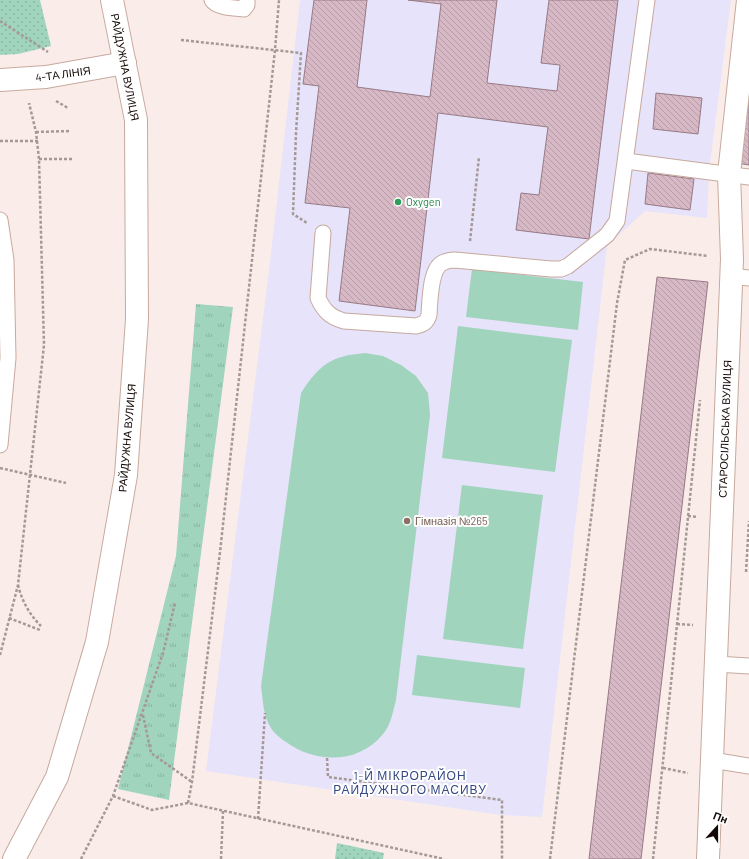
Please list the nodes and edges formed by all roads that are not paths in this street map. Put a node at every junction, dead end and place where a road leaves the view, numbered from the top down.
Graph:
1 (112, 0) edge
2 (212, 0) edge
3 (247, 0) edge
4 (647, 0) edge
5 (748, 0) edge
6 (125, 63) junction
7 (0, 80) edge
8 (626, 161) junction
9 (739, 175) edge
10 (0, 220) edge
11 (323, 233) road end
12 (737, 271) edge
13 (0, 446) edge
14 (716, 664) junction
15 (749, 666) edge
16 (712, 760) junction
17 (749, 766) edge
18 (14, 859) edge
19 (708, 859) edge

1 - 6 street, РАЙДУЖНА ВУЛИЦЯ
2 - 3 lane
4 - 8 lane
5 - 9 street, СТАРОСІЛЬСЬКА ВУЛИЦЯ
6 - 7 street, 4-ТА ЛІНІЯ
6 - 18 street, РАЙДУЖНА ВУЛИЦЯ
8 - 9 lane
8 - 11 lane
9 - 12 street, СТАРОСІЛЬСЬКА ВУЛИЦЯ
10 - 13 lane
12 - 14 street, СТАРОСІЛЬСЬКА ВУЛИЦЯ
14 - 15 lane
14 - 16 street, СТАРОСІЛЬСЬКА ВУЛИЦЯ
16 - 17 lane
16 - 19 street, СТАРОСІЛЬСЬКА ВУЛИЦЯ

